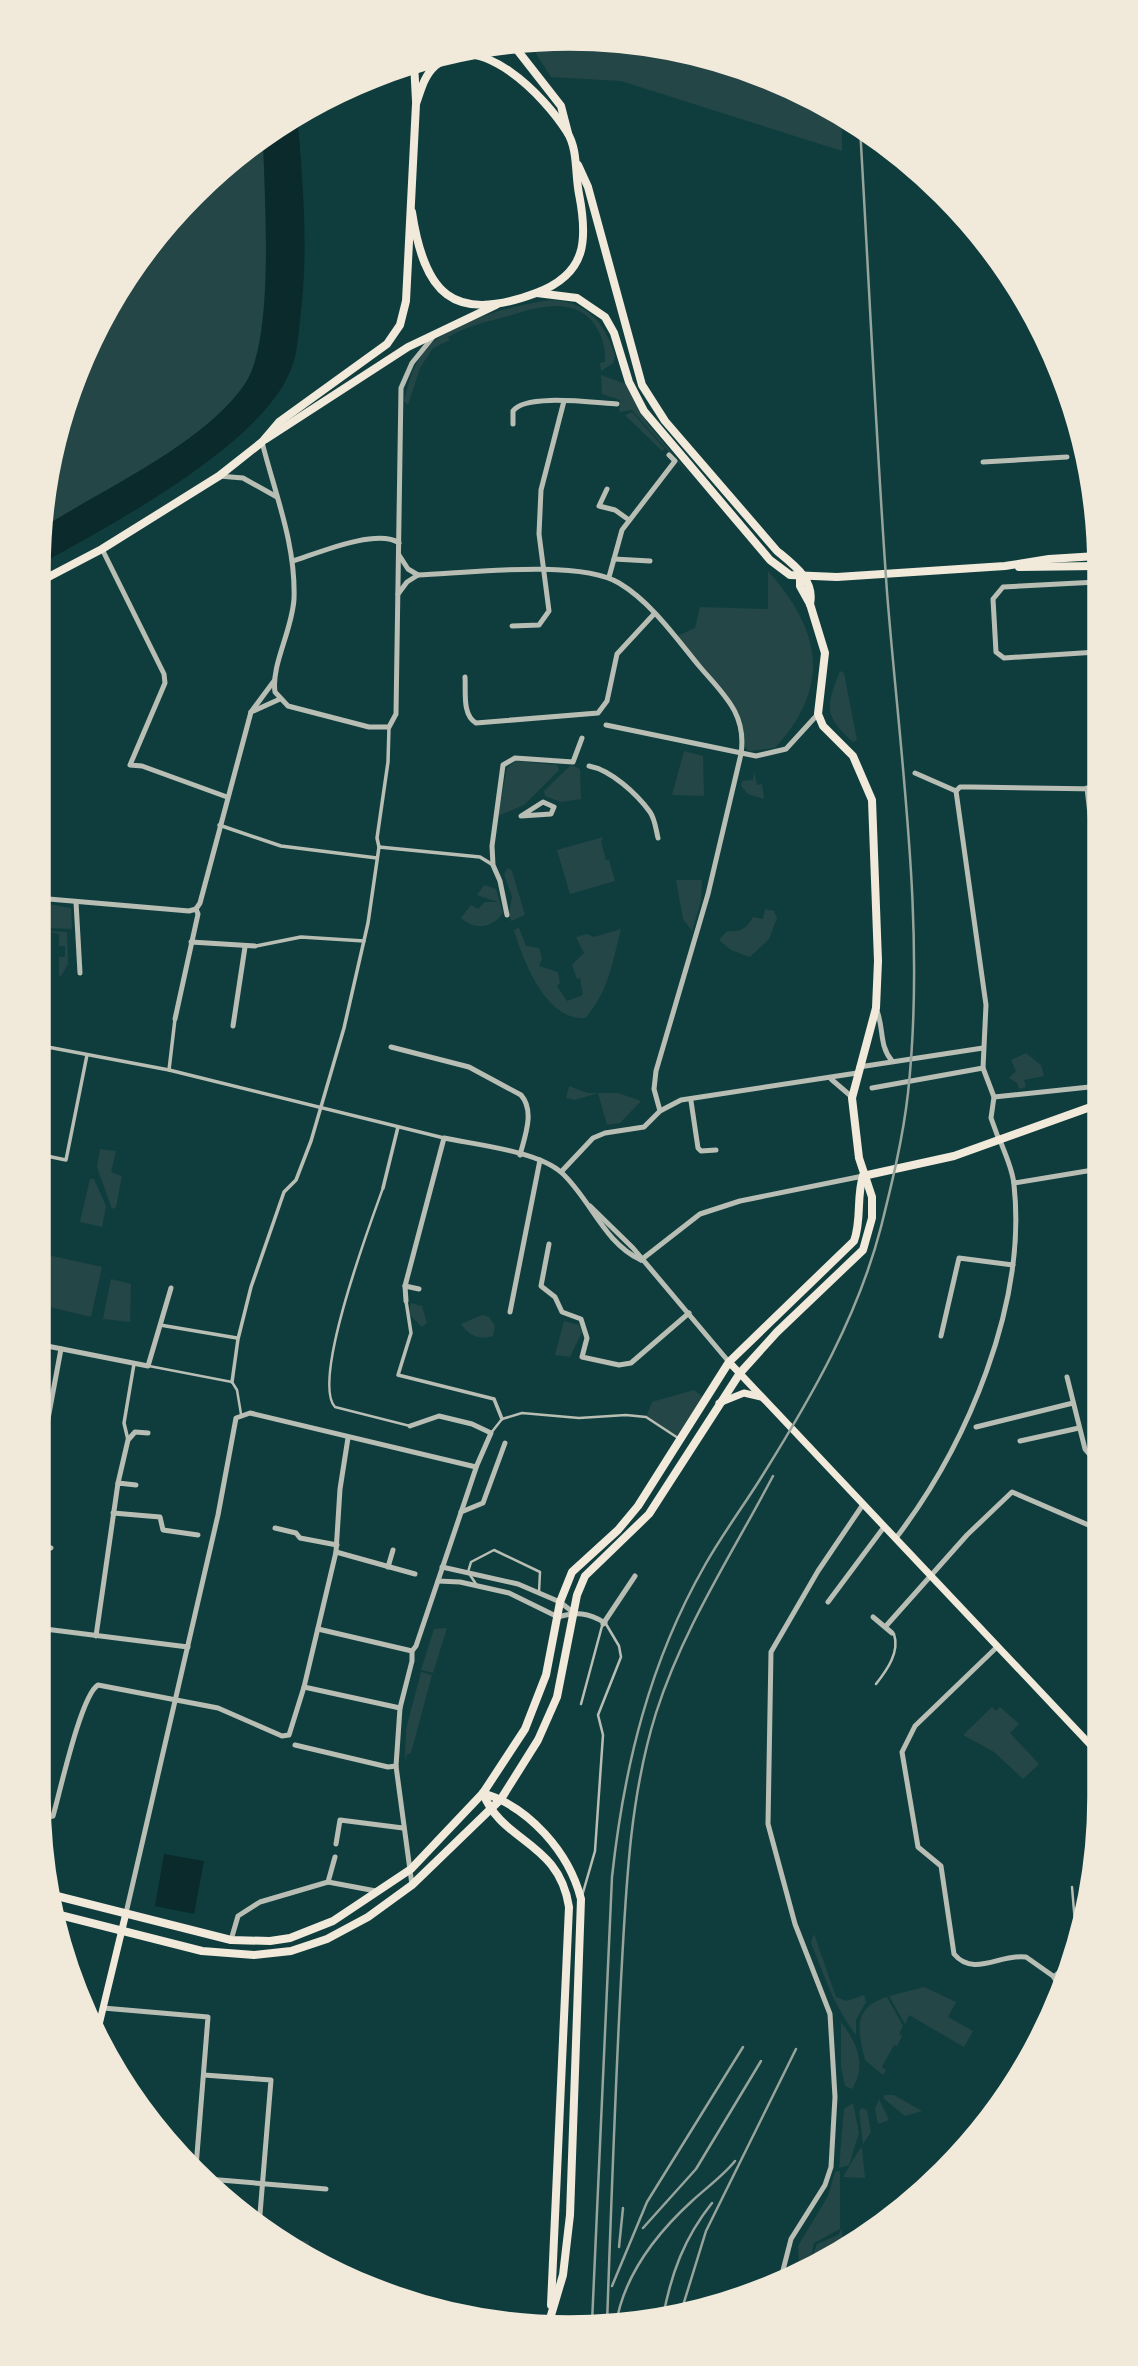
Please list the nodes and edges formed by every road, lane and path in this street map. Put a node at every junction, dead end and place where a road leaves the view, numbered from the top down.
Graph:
1 (518, 52) edge
2 (476, 57) edge
3 (434, 67) edge
4 (415, 73) edge
5 (416, 104) junction
6 (568, 133) junction
7 (575, 158) junction
8 (412, 212) junction
9 (537, 293) junction
10 (498, 303) junction
11 (438, 331) junction
12 (564, 401) junction
13 (617, 404) dead end
14 (513, 424) dead end
15 (262, 442) junction
16 (669, 455) dead end
17 (1067, 457) dead end
18 (983, 462) dead end
19 (219, 476) junction
20 (607, 489) dead end
21 (277, 497) junction
22 (629, 520) junction
23 (399, 542) junction
24 (102, 550) junction
25 (399, 554) junction
26 (1089, 557) edge
27 (614, 559) junction
28 (293, 561) junction
29 (650, 561) dead end
30 (1004, 566) junction
31 (1089, 566) edge
32 (544, 570) junction
33 (800, 574) junction
34 (418, 575) junction
35 (49, 577) edge
36 (609, 577) junction
37 (1089, 582) edge
38 (398, 594) junction
39 (654, 614) junction
40 (512, 626) dead end
41 (1089, 653) edge
42 (466, 677) dead end
43 (274, 681) junction
44 (280, 699) junction
45 (251, 712) junction
46 (818, 714) junction
47 (584, 715) junction
48 (583, 724) dead end
49 (606, 725) dead end
50 (389, 727) junction
51 (582, 738) dead end
52 (741, 754) junction
53 (573, 762) junction
54 (915, 773) dead end
55 (1087, 788) joint
56 (956, 791) junction
57 (227, 797) junction
58 (1089, 806) edge
59 (521, 816) joint
60 (218, 825) junction
61 (657, 838) dead end
62 (379, 847) junction
63 (377, 858) junction
64 (493, 865) junction
65 (49, 899) edge
66 (76, 902) junction
67 (195, 909) junction
68 (507, 915) dead end
69 (364, 941) junction
70 (191, 943) junction
71 (255, 946) joint
72 (245, 947) junction
73 (80, 973) dead end
74 (876, 1008) junction
75 (175, 1019) joint
76 (233, 1026) dead end
77 (391, 1046) dead end
78 (49, 1047) edge
79 (983, 1048) junction
80 (87, 1055) junction
81 (892, 1061) junction
82 (984, 1069) junction
83 (169, 1070) junction
84 (858, 1070) junction
85 (883, 1077) dead end
86 (828, 1078) junction
87 (884, 1087) junction
88 (1089, 1087) edge
89 (872, 1088) dead end
90 (852, 1097) junction
91 (994, 1097) junction
92 (691, 1101) junction
93 (1089, 1108) edge
94 (320, 1109) junction
95 (660, 1111) junction
96 (398, 1127) junction
97 (444, 1138) junction
98 (999, 1140) junction
99 (716, 1150) dead end
100 (520, 1155) junction
101 (49, 1157) edge
102 (540, 1160) junction
103 (1089, 1171) edge
104 (561, 1172) junction
105 (863, 1176) junction
106 (1014, 1182) junction
107 (383, 1188) joint
108 (549, 1244) dead end
109 (641, 1260) junction
110 (1013, 1265) junction
111 (405, 1286) junction
112 (171, 1288) dead end
113 (419, 1289) dead end
114 (406, 1301) joint
115 (510, 1312) dead end
116 (689, 1314) junction
117 (160, 1325) junction
118 (941, 1336) dead end
119 (238, 1339) junction
120 (49, 1346) edge
121 (61, 1349) junction
122 (729, 1362) junction
123 (134, 1364) junction
124 (148, 1366) junction
125 (740, 1373) junction
126 (1067, 1377) dead end
127 (232, 1381) junction
128 (765, 1398) junction
129 (718, 1403) junction
130 (1073, 1404) junction
131 (49, 1414) edge
132 (241, 1414) junction
133 (502, 1419) junction
134 (410, 1426) joint
135 (976, 1427) dead end
136 (1079, 1428) junction
137 (148, 1433) dead end
138 (491, 1433) junction
139 (348, 1438) junction
140 (678, 1438) junction
141 (128, 1440) junction
142 (1020, 1441) dead end
143 (505, 1443) dead end
144 (1089, 1454) edge
145 (476, 1467) junction
146 (118, 1483) junction
147 (136, 1485) dead end
148 (862, 1506) junction
149 (461, 1512) junction
150 (113, 1513) junction
151 (1089, 1525) edge
152 (884, 1527) junction
153 (275, 1528) dead end
154 (198, 1535) dead end
155 (896, 1538) junction
156 (336, 1549) junction
157 (393, 1550) dead end
158 (388, 1567) junction
159 (442, 1567) junction
160 (468, 1572) junction
161 (415, 1574) dead end
162 (931, 1574) junction
163 (635, 1576) dead end
164 (438, 1581) junction
165 (476, 1585) junction
166 (539, 1592) junction
167 (561, 1602) junction
168 (828, 1602) dead end
169 (574, 1613) junction
170 (873, 1617) dead end
171 (558, 1618) junction
172 (603, 1624) junction
173 (886, 1626) junction
174 (318, 1629) junction
175 (49, 1630) edge
176 (892, 1633) joint
177 (96, 1636) junction
178 (998, 1646) junction
179 (188, 1647) junction
180 (412, 1651) junction
181 (876, 1684) dead end
182 (304, 1687) junction
183 (176, 1699) junction
184 (581, 1704) dead end
185 (400, 1708) junction
186 (289, 1735) junction
187 (1089, 1743) edge
188 (295, 1745) joint
189 (396, 1766) junction
190 (482, 1793) junction
191 (501, 1799) junction
192 (490, 1812) junction
193 (50, 1817) edge
194 (403, 1828) junction
195 (337, 1844) dead end
196 (335, 1857) dead end
197 (411, 1869) junction
198 (328, 1882) junction
199 (412, 1885) junction
200 (1072, 1887) dead end
201 (381, 1892) junction
202 (59, 1896) edge
203 (581, 1899) junction
204 (126, 1913) junction
205 (63, 1916) edge
206 (1075, 1917) edge
207 (122, 1930) junction
208 (231, 1940) junction
209 (1058, 1972) edge
210 (1053, 1976) junction
211 (1055, 1980) edge
212 (103, 2008) junction
213 (100, 2020) edge
214 (204, 2075) junction
215 (197, 2160) edge
216 (217, 2180) edge
217 (262, 2184) junction
218 (326, 2189) dead end
219 (260, 2215) edge
220 (783, 2270) edge
221 (550, 2316) edge
222 (551, 2316) edge

1 - 6 main road
2 - 6 main road
3 - 5 main road
4 - 5 main road
5 - 8 main road
6 - 7 main road
7 - 9 main road
7 - 33 main road
8 - 10 main road
8 - 15 main road
9 - 10 main road
9 - 33 main road
10 - 11 main road
11 - 15 main road
11 - 23 street
12 - 13 street
12 - 14 street
12 - 32 street
15 - 19 main road
15 - 21 street
16 - 22 street
17 - 18 street
19 - 21 street
19 - 24 main road
20 - 22 street
21 - 28 street
22 - 27 street
23 - 25 street
23 - 28 street
24 - 35 main road
24 - 57 street
25 - 34 street
25 - 38 street
26 - 30 main road
27 - 29 street
27 - 36 street
28 - 43 street
30 - 31 main road
30 - 33 main road
32 - 34 street
32 - 36 street
32 - 40 street
33 - 46 main road
34 - 38 street
36 - 39 street
37 - 41 street
38 - 50 street
39 - 47 street
39 - 52 street
42 - 47 street
43 - 44 street
43 - 45 street
44 - 45 street
44 - 50 street
45 - 57 street
46 - 52 street
46 - 74 main road
47 - 48 street
49 - 52 street
50 - 62 street
51 - 53 street
52 - 95 street
53 - 61 street
53 - 64 street
54 - 56 street
55 - 56 street
55 - 58 street
56 - 79 street
57 - 60 street
59 - 59 street
60 - 63 street
60 - 67 street
62 - 63 street
62 - 64 street
63 - 69 street
64 - 68 street
65 - 66 street
66 - 67 street
66 - 73 street
67 - 70 street
69 - 71 street
69 - 94 street
70 - 72 street
70 - 75 street
71 - 72 street
72 - 76 street
74 - 81 street
74 - 84 main road
75 - 83 street
77 - 100 street
78 - 80 street
79 - 81 street
79 - 82 street
80 - 83 street
80 - 101 street
81 - 84 street
82 - 87 street
82 - 91 street
83 - 94 street
84 - 86 street
84 - 90 main road
85 - 87 street
86 - 90 street
86 - 92 street
87 - 89 street
88 - 91 street
90 - 105 main road
91 - 98 street
92 - 95 street
92 - 99 street
93 - 98 main road
94 - 96 street
94 - 119 street
95 - 104 street
96 - 97 street
96 - 107 street
97 - 100 street
97 - 111 street
98 - 105 main road
98 - 106 street
100 - 102 street
102 - 104 street
102 - 115 street
103 - 106 street
104 - 109 street
105 - 109 street
105 - 122 main road
105 - 125 main road
106 - 110 street
107 - 134 lane
108 - 116 street
109 - 116 street
110 - 118 street
110 - 155 street
111 - 113 street
111 - 114 street
112 - 117 street
114 - 133 street
116 - 122 street
117 - 119 street
117 - 124 street
119 - 127 street
120 - 121 street
121 - 123 street
121 - 131 street
122 - 125 main road
122 - 140 main road
123 - 124 street
123 - 141 street
124 - 127 lane
125 - 128 main road
125 - 129 main road
126 - 130 street
127 - 132 lane
128 - 129 main road
128 - 148 main road
129 - 169 main road
130 - 135 street
130 - 136 street
132 - 139 street
132 - 179 street
133 - 138 lane
133 - 140 lane
134 - 138 street
136 - 142 street
136 - 144 street
137 - 141 street
138 - 145 street
139 - 145 street
139 - 156 street
140 - 167 main road
141 - 146 street
143 - 149 street
145 - 149 street
146 - 147 street
146 - 150 street
148 - 152 main road
148 - 220 street
149 - 159 street
150 - 154 street
150 - 177 street
151 - 162 street
152 - 155 main road
152 - 168 street
153 - 156 street
155 - 162 main road
156 - 158 street
156 - 174 street
157 - 158 street
158 - 161 street
159 - 160 street
159 - 164 street
160 - 165 lane
160 - 166 street
160 - 166 lane
162 - 173 street
162 - 178 main road
163 - 172 street
164 - 165 street
164 - 180 street
165 - 171 street
166 - 167 street
167 - 169 street
167 - 171 main road
169 - 171 street
169 - 172 street
169 - 191 main road
170 - 173 street
171 - 190 main road
172 - 184 lane
172 - 203 lane
173 - 176 street
174 - 180 street
174 - 182 street
175 - 177 street
176 - 181 lane
177 - 179 street
178 - 187 main road
178 - 210 street
179 - 183 street
180 - 185 street
182 - 185 street
182 - 186 street
183 - 186 street
183 - 193 street
183 - 204 street
185 - 189 street
186 - 188 street
188 - 189 street
189 - 194 street
190 - 191 main road
190 - 192 main road
190 - 197 main road
191 - 192 main road
191 - 203 main road
192 - 199 main road
192 - 221 main road
194 - 195 street
194 - 197 street
196 - 198 street
197 - 199 street
197 - 201 main road
198 - 201 street
198 - 208 street
199 - 207 main road
200 - 206 lane
201 - 208 main road
202 - 204 main road
203 - 222 main road
204 - 207 main road
204 - 208 main road
205 - 207 main road
207 - 212 main road
209 - 210 lane
210 - 211 street
212 - 213 main road
212 - 214 street
214 - 215 street
214 - 217 street
216 - 217 street
217 - 218 street
217 - 219 street

